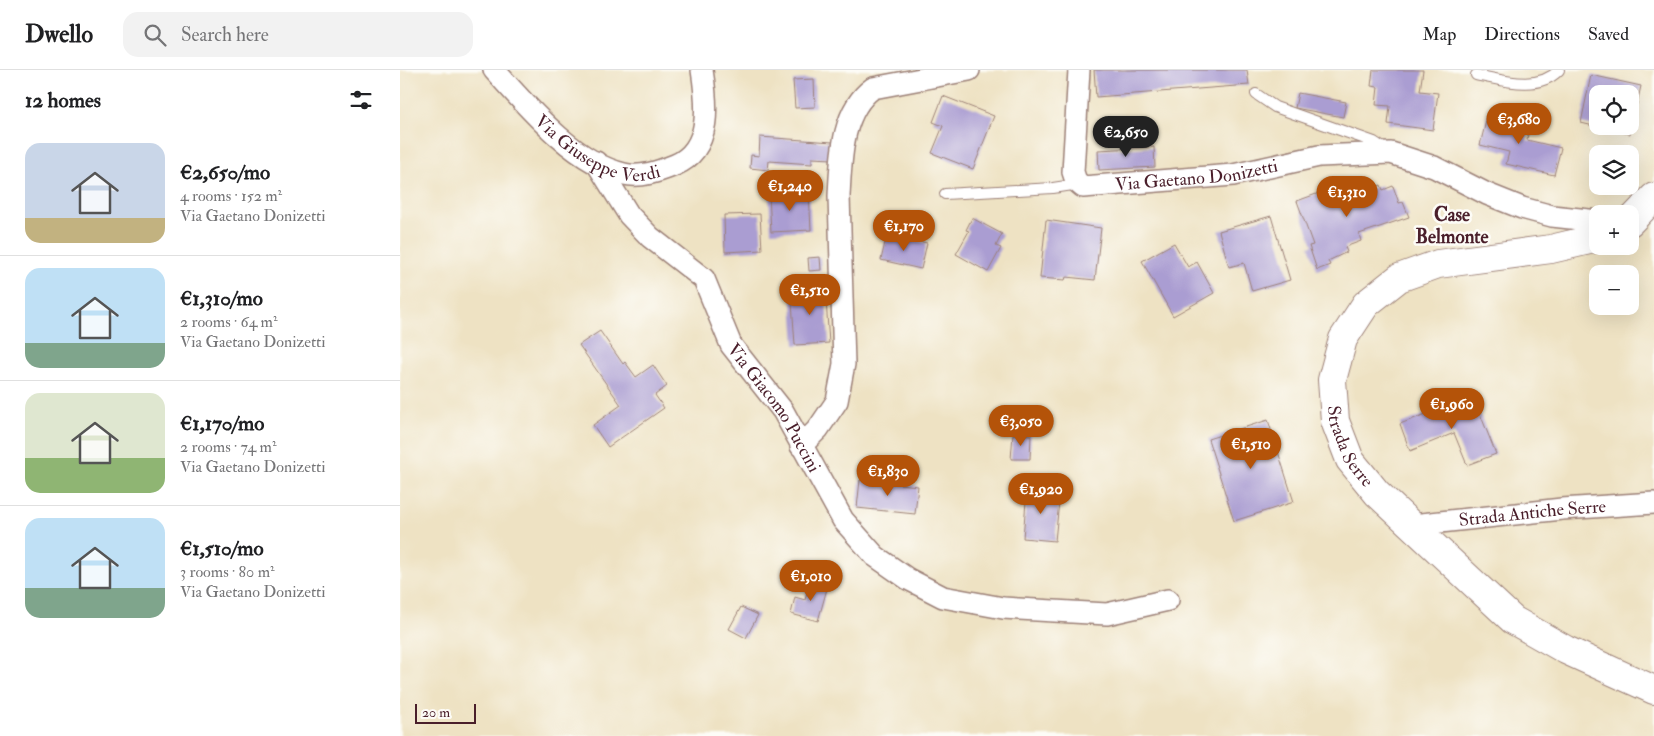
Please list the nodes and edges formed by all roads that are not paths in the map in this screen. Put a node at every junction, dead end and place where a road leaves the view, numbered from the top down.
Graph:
1 (494, 70) edge
2 (702, 70) edge
3 (969, 70) edge
4 (1079, 70) edge
5 (1559, 70) edge
6 (1476, 75) dead end
7 (1256, 94) dead end
8 (1391, 153) junction
9 (596, 162) junction
10 (1079, 184) junction
11 (945, 194) dead end
12 (1654, 197) edge
13 (1639, 213) edge
14 (1589, 220) edge
15 (1589, 240) edge
16 (801, 446) junction
17 (1654, 503) edge
18 (1412, 525) junction
19 (1168, 600) dead end
20 (1654, 690) edge

1 - 9 street, Via Giuseppe Verdi
2 - 9 street, Via Giuseppe Verdi
3 - 16 street
4 - 10 street
5 - 6 lane
7 - 8 lane
8 - 10 street, Via Gaetano Donizetti
8 - 14 street, Via Gaetano Donizetti
9 - 16 street, Via Giacomo Puccini
10 - 11 lane
12 - 13 main road
15 - 18 main road, Strada Serre
16 - 19 street, Via Giacomo Puccini
17 - 18 street, Strada Antiche Serre
18 - 20 main road, Strada Serre

